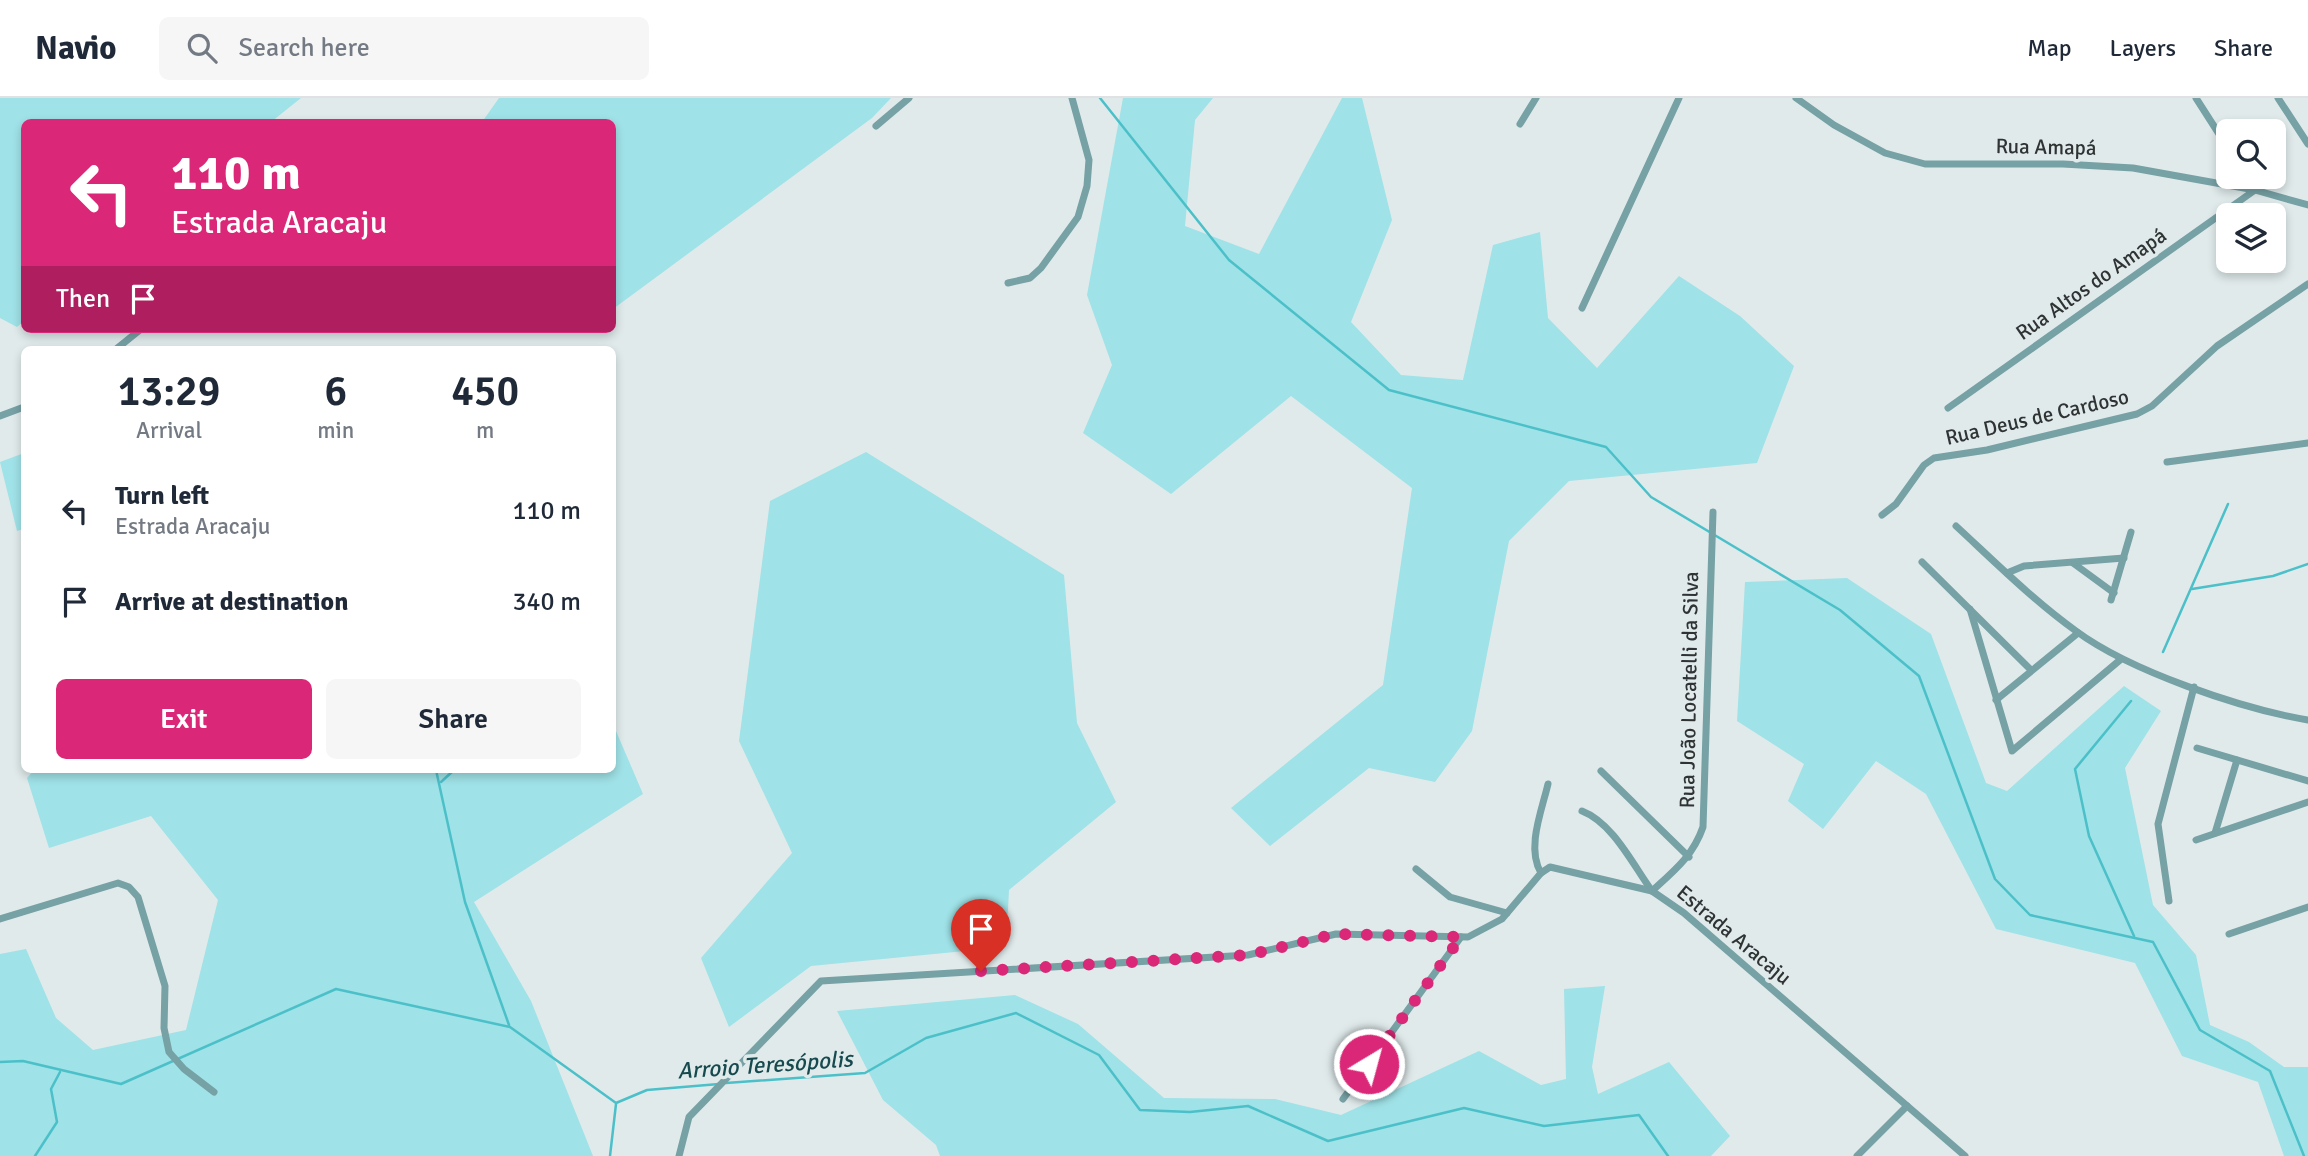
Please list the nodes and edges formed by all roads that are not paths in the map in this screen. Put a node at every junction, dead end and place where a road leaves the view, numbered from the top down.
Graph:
1 (909, 98) edge
2 (1072, 98) edge
3 (1536, 98) edge
4 (1679, 98) edge
5 (1796, 98) edge
6 (2196, 98) edge
7 (2278, 98) edge
8 (1520, 124) dead end
9 (876, 127) dead end
10 (2216, 129) edge
11 (2308, 144) edge
12 (2255, 190) junction
13 (2308, 205) edge
14 (1008, 283) dead end
15 (2308, 284) edge
16 (1582, 309) dead end
17 (136, 333) edge
18 (120, 346) edge
19 (21, 408) edge
20 (1948, 408) dead end
21 (0, 416) edge
22 (2308, 443) edge
23 (2167, 461) dead end
24 (1713, 512) dead end
25 (1882, 516) dead end
26 (1956, 526) dead end
27 (2131, 532) dead end
28 (2124, 558) junction
29 (1922, 562) dead end
30 (2073, 563) junction
31 (2007, 573) junction
32 (1970, 609) junction
33 (2078, 633) junction
34 (2120, 660) junction
35 (2031, 670) junction
36 (2194, 687) junction
37 (1996, 700) junction
38 (2308, 720) edge
39 (2197, 748) dead end
40 (2237, 760) junction
41 (1601, 771) dead end
42 (2308, 781) edge
43 (1548, 784) dead end
44 (2308, 802) edge
45 (1582, 811) dead end
46 (2215, 833) junction
47 (2196, 840) dead end
48 (1689, 857) junction
49 (1416, 869) dead end
50 (1541, 873) junction
51 (1652, 891) junction
52 (2169, 901) dead end
53 (2308, 907) edge
54 (1507, 912) junction
55 (0, 919) edge
56 (2229, 934) dead end
57 (1461, 937) junction
58 (214, 1092) dead end
59 (1343, 1100) dead end
60 (1907, 1106) junction
61 (680, 1156) edge
62 (1857, 1156) edge
63 (1965, 1156) edge

1 - 9 street
2 - 14 street
3 - 8 street
4 - 16 street
5 - 12 street, Rua Amapá
6 - 10 street
7 - 11 street
12 - 13 street, Rua Amapá
12 - 20 street, Rua Altos do Amapá
15 - 25 street, Rua Deus de Cardoso
17 - 18 street
19 - 21 street
22 - 23 street
24 - 48 street, Rua João Locatelli da Silva
26 - 31 street
27 - 28 street
28 - 30 street
28 - 30 street
29 - 32 street
30 - 31 street
31 - 33 street
32 - 35 street
32 - 37 street
33 - 34 street
33 - 35 street
34 - 36 street
34 - 37 street
35 - 37 street
36 - 38 street
36 - 52 street
39 - 40 street
40 - 42 street
40 - 46 street
41 - 48 street
43 - 50 street
44 - 46 street
45 - 51 street
46 - 47 street
48 - 51 street, Rua João Locatelli da Silva
49 - 54 street
50 - 51 street, Estrada Aracaju
50 - 54 street
51 - 60 street, Estrada Aracaju
53 - 56 street
54 - 57 street
55 - 58 street
57 - 59 street
57 - 61 street
60 - 62 street
60 - 63 street, Estrada Aracaju

